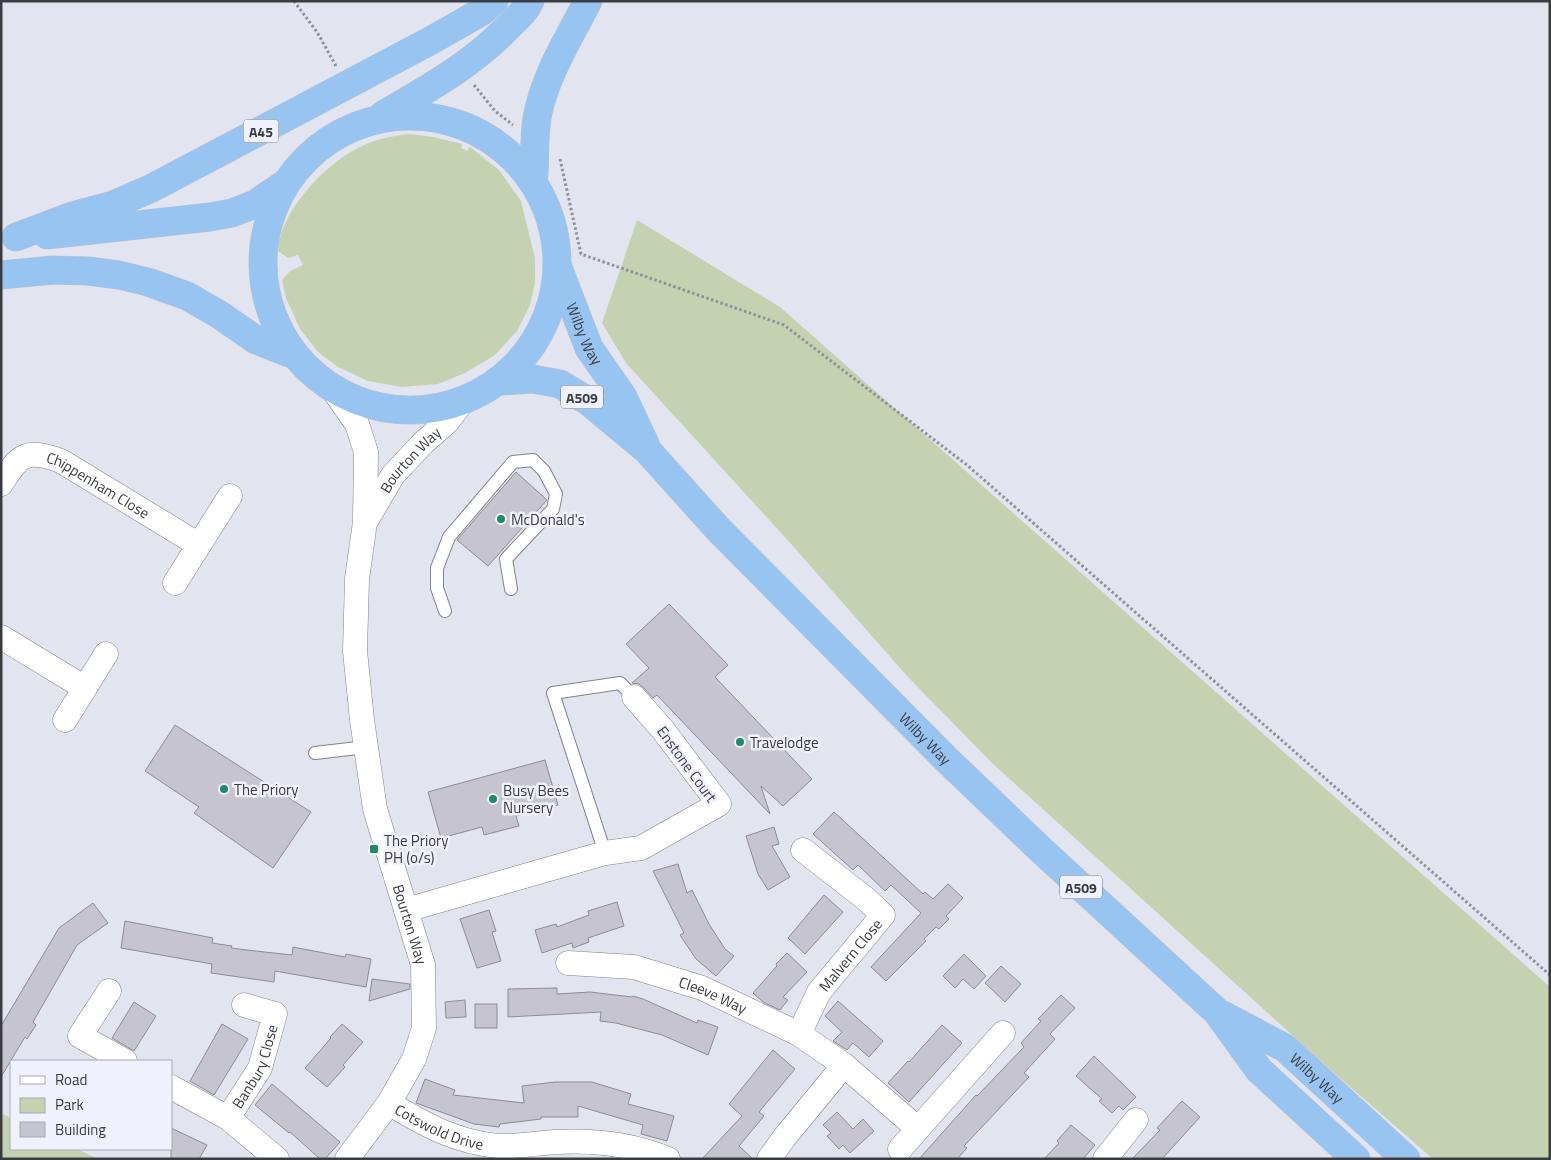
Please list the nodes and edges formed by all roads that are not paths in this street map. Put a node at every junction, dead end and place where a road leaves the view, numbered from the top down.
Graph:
1 (494, 1) edge
2 (530, 1) edge
3 (588, 1) edge
4 (383, 115) junction
5 (534, 176) junction
6 (291, 180) junction
7 (8, 239) edge
8 (557, 265) junction
9 (1, 275) edge
10 (289, 353) junction
11 (502, 381) junction
12 (334, 392) junction
13 (462, 402) junction
14 (648, 450) junction
15 (1, 484) edge
16 (230, 496) dead end
17 (365, 522) junction
18 (199, 544) junction
19 (175, 583) dead end
20 (511, 589) dead end
21 (445, 611) dead end
22 (1, 637) edge
23 (106, 654) dead end
24 (86, 688) junction
25 (634, 697) joint
26 (65, 720) dead end
27 (366, 747) junction
28 (315, 753) dead end
29 (803, 850) dead end
30 (605, 853) junction
31 (406, 910) junction
32 (568, 963) dead end
33 (109, 991) dead end
34 (244, 1005) dead end
35 (1217, 1012) junction
36 (1003, 1033) dead end
37 (799, 1034) junction
38 (123, 1060) edge
39 (844, 1065) junction
40 (172, 1088) edge
41 (389, 1103) junction
42 (228, 1118) junction
43 (1136, 1120) dead end
44 (917, 1128) junction
45 (900, 1149) dead end
46 (559, 1150) edge
47 (1106, 1158) edge
48 (277, 1159) edge
49 (347, 1159) edge
50 (668, 1159) edge
51 (768, 1159) edge
52 (1356, 1159) edge
53 (1406, 1159) edge

1 - 7 highway, A45
2 - 4 highway
3 - 5 highway
4 - 5 highway
4 - 6 highway
5 - 8 highway
6 - 7 highway, A45
6 - 10 highway
8 - 11 highway
8 - 14 highway, Wilby Way / A509
9 - 10 highway
10 - 12 highway
11 - 13 highway
11 - 14 highway, Wilby Way / A509
12 - 13 highway
12 - 17 street, Bourton Way
13 - 17 street, Bourton Way
14 - 35 highway, Wilby Way / A509
15 - 18 street, Chippenham Close
16 - 18 street
17 - 27 street, Bourton Way
18 - 19 street
20 - 21 lane
22 - 24 street
23 - 24 street
24 - 26 street
25 - 30 lane
25 - 30 street, Enstone Court
27 - 28 lane
27 - 31 street, Bourton Way
29 - 37 street, Malvern Close
30 - 31 street, Enstone Court
31 - 41 street, Bourton Way
32 - 37 street, Cleeve Way
33 - 38 street
34 - 42 street, Banbury Close
35 - 52 highway, Wilby Way / A509
35 - 53 highway, Wilby Way / A509
36 - 44 street
37 - 39 street, Cleeve Way
39 - 44 street, Cleeve Way
39 - 51 street
40 - 42 street, Banbury Close
41 - 46 street, Cotswold Drive
41 - 49 street, Bourton Way
42 - 48 street, Banbury Close
43 - 47 street
44 - 45 street
46 - 50 street, Cotswold Drive

